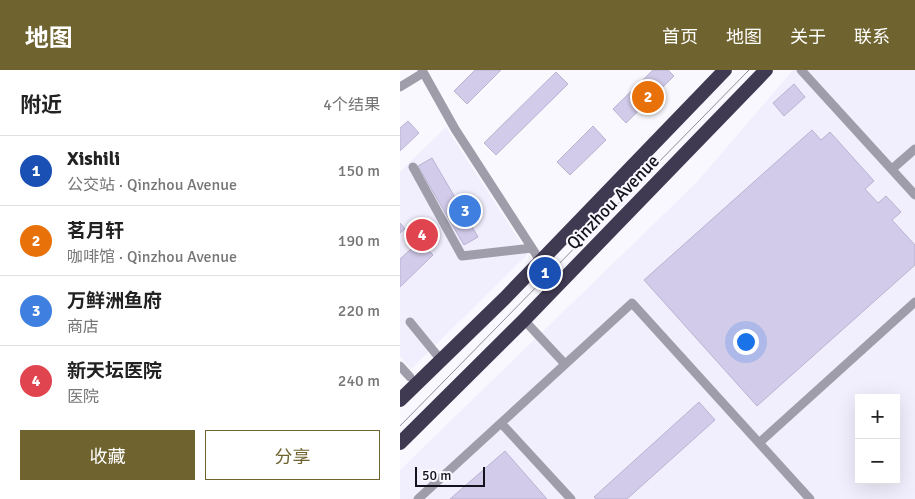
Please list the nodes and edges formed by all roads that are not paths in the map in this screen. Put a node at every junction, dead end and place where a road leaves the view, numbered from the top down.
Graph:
1 (725, 70) edge
2 (766, 70) edge
3 (801, 70) edge
4 (422, 71) edge
5 (401, 83) edge
6 (915, 149) edge
7 (413, 167) dead end
8 (892, 169) junction
9 (915, 195) edge
10 (532, 248) junction
11 (540, 262) junction
12 (915, 302) edge
13 (524, 320) junction
14 (410, 322) dead end
15 (441, 360) junction
16 (565, 364) junction
17 (400, 366) edge
18 (410, 377) dead end
19 (400, 400) edge
20 (501, 424) junction
21 (759, 443) junction
22 (400, 444) edge
23 (418, 499) edge
24 (571, 499) edge
25 (810, 499) edge

1 - 11 highway, Qinzhou Avenue
2 - 13 highway, Qinzhou Avenue
3 - 8 street
4 - 5 street
4 - 10 street
6 - 8 street
7 - 10 street
8 - 9 street
10 - 11 street
11 - 15 highway, Qinzhou Avenue
12 - 21 street
13 - 16 street
13 - 22 highway, Qinzhou Avenue
14 - 15 street
15 - 19 highway, Qinzhou Avenue
16 - 20 street
16 - 21 street
17 - 18 street
20 - 23 street
20 - 24 street
21 - 25 street

